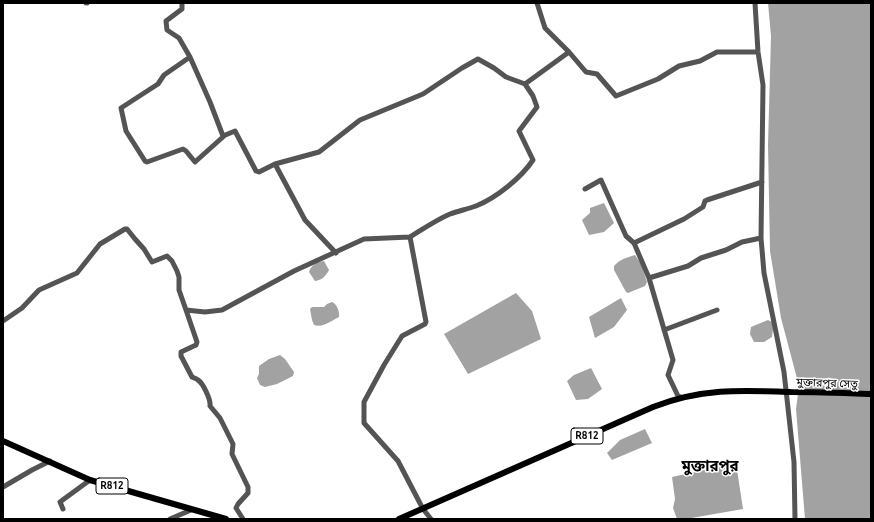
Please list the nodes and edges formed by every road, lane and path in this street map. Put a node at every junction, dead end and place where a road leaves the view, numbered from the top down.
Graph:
1 (182, 3) edge
2 (537, 3) edge
3 (755, 3) edge
4 (569, 52) junction
5 (758, 52) junction
6 (190, 57) junction
7 (525, 84) junction
8 (224, 136) junction
9 (275, 164) junction
10 (762, 182) junction
11 (585, 189) dead end
12 (410, 237) junction
13 (761, 238) junction
14 (634, 243) junction
15 (336, 253) junction
16 (649, 278) junction
17 (186, 310) junction
18 (717, 310) dead end
19 (3, 321) edge
20 (664, 330) junction
21 (871, 394) edge
22 (681, 397) junction
23 (3, 441) edge
24 (50, 461) junction
25 (90, 480) junction
26 (3, 487) edge
27 (63, 509) dead end
28 (423, 509) junction
29 (190, 510) junction
30 (170, 519) edge
31 (226, 519) edge
32 (244, 519) edge
33 (399, 519) edge
34 (431, 519) edge
35 (795, 519) edge

1 - 6 street
2 - 4 street
3 - 5 street
4 - 5 street
4 - 7 street
5 - 10 street
6 - 8 street
6 - 8 street
7 - 9 street
7 - 12 street
8 - 9 street
9 - 15 street
10 - 13 street
10 - 14 street
11 - 14 street
12 - 15 street
12 - 28 street
13 - 16 street
13 - 35 street
14 - 16 street
15 - 17 street
16 - 20 street
17 - 19 street
17 - 32 street
18 - 20 street
20 - 22 street
21 - 22 main road, মুক্তারপুর সেতু / R812
22 - 28 main road, R812
23 - 24 main road, R812
24 - 25 main road, R812
24 - 26 street
25 - 27 street
25 - 29 main road, R812
28 - 33 main road, R812
28 - 34 street
29 - 30 street
29 - 31 main road, R812

